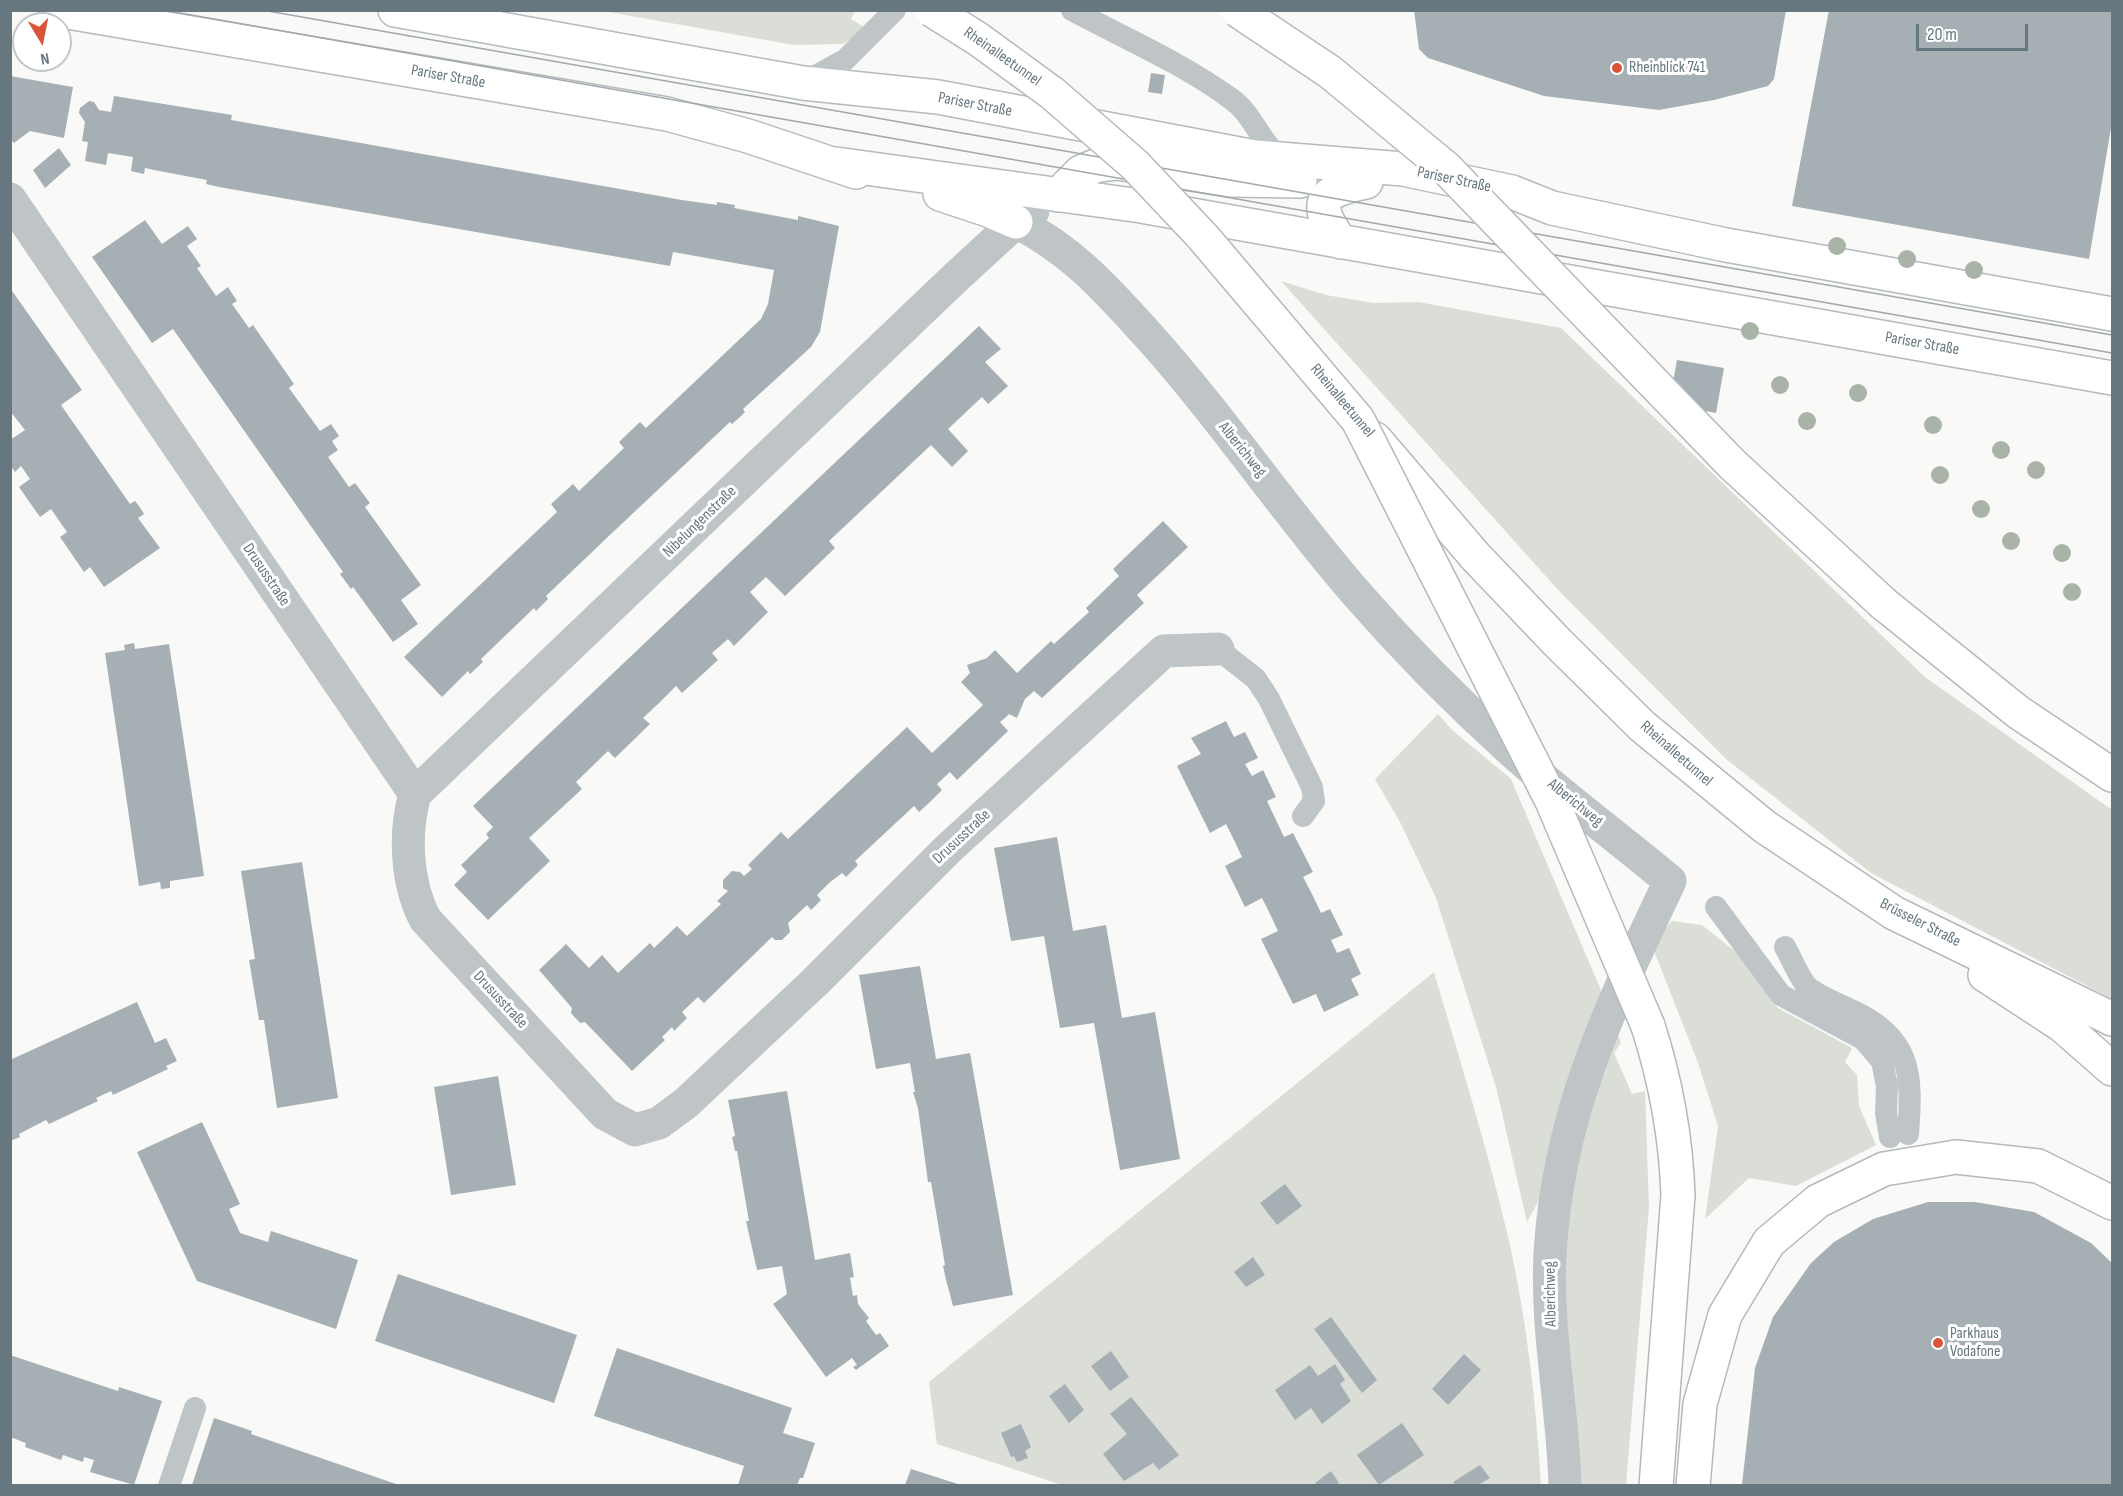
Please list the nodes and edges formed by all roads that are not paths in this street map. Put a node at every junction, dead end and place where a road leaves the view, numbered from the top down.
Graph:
1 (56, 10) edge
2 (395, 10) edge
3 (895, 10) edge
4 (932, 10) edge
5 (1072, 10) edge
6 (1237, 10) edge
7 (803, 83) junction
8 (1284, 161) junction
9 (836, 164) junction
10 (1366, 182) junction
11 (1058, 195) junction
12 (10, 199) edge
13 (957, 199) junction
14 (1552, 208) junction
15 (1016, 222) junction
16 (1341, 242) junction
17 (986, 250) junction
18 (1067, 252) junction
19 (2112, 314) edge
20 (2112, 378) edge
21 (1358, 420) junction
22 (1218, 650) joint
23 (2112, 776) edge
24 (415, 794) junction
25 (1740, 807) joint
26 (1303, 816) dead end
27 (1716, 907) dead end
28 (1894, 913) junction
29 (1785, 947) dead end
30 (2112, 1019) edge
31 (2112, 1069) edge
32 (2112, 1203) edge
33 (195, 1408) dead end
34 (169, 1485) edge
35 (1565, 1485) edge
36 (1656, 1485) edge
37 (1693, 1485) edge

1 - 9 main road, Pariser Straße
2 - 7 main road, Pariser Straße
3 - 7 lane
4 - 21 main road, Rheinalleetunnel, bridge
5 - 8 lane
6 - 23 main road, bridge
7 - 8 main road, Pariser Straße
8 - 14 main road, Pariser Straße
9 - 11 main road, Pariser Straße
9 - 13 main road, Pariser Straße
10 - 11 main road, Pariser Straße
10 - 14 main road, Pariser Straße
10 - 16 main road
11 - 15 street, Pariser Straße
11 - 16 main road, Pariser Straße
11 - 18 street, Alberichweg
12 - 24 street, Drususstraße
13 - 15 main road, Pariser Straße
13 - 17 street
14 - 19 main road, Pariser Straße
15 - 17 street, Nibelungenstraße
15 - 18 street, Alberichweg
16 - 20 main road, Pariser Straße
17 - 24 street, Nibelungenstraße
18 - 35 street, Alberichweg
21 - 25 main road, Rheinalleetunnel, bridge
21 - 36 main road, bridge
22 - 24 street, Drususstraße
22 - 26 lane
25 - 28 main road, Brüsseler Straße
27 - 29 lane
28 - 30 main road, Brüsseler Straße
28 - 31 main road
32 - 37 main road
33 - 34 lane

